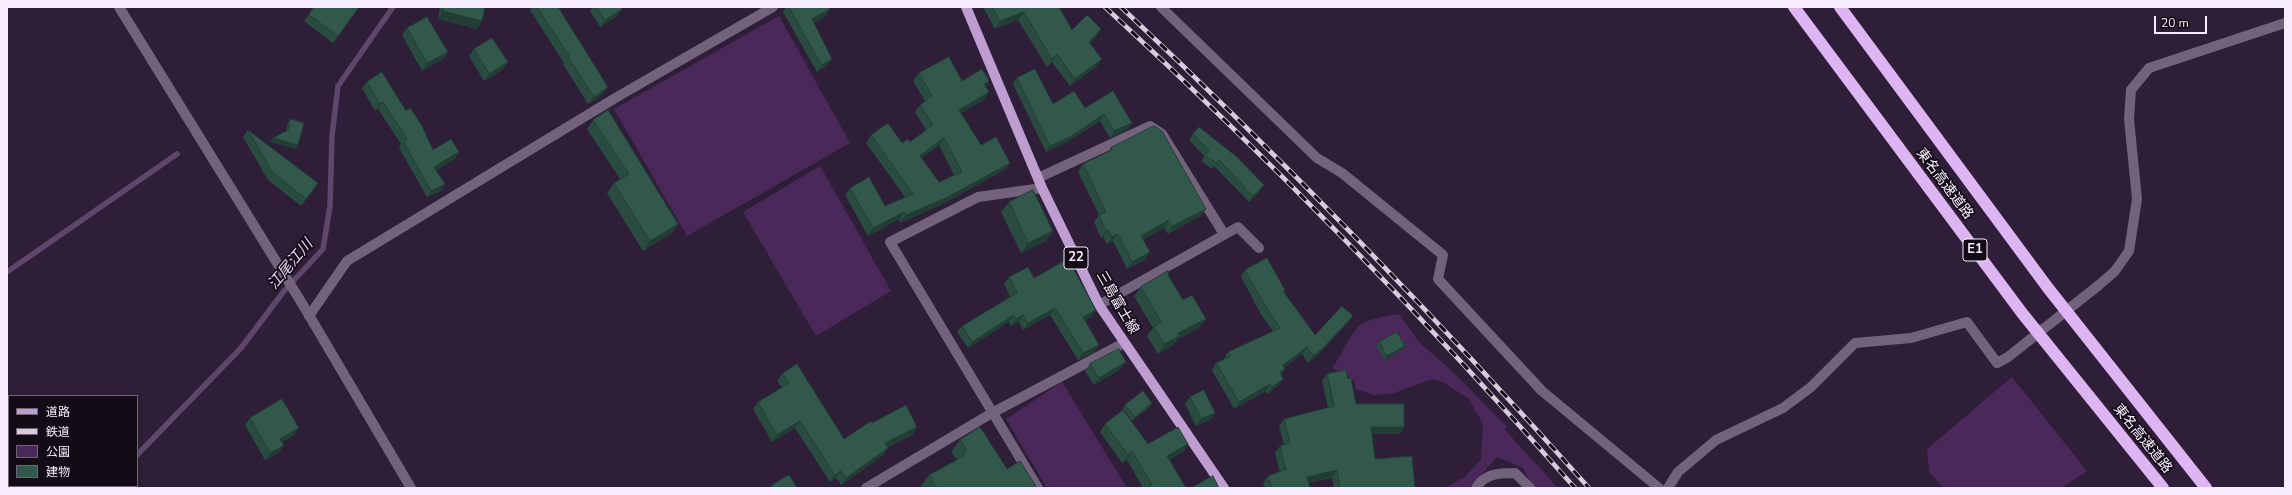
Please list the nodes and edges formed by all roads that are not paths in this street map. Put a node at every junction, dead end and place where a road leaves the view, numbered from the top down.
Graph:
1 (119, 7) edge
2 (773, 7) edge
3 (966, 7) edge
4 (1161, 7) edge
5 (1794, 7) edge
6 (1840, 7) edge
7 (2285, 22) edge
8 (1038, 178) junction
9 (1042, 188) junction
10 (1224, 234) junction
11 (1259, 248) dead end
12 (1099, 305) junction
13 (308, 316) junction
14 (1124, 343) junction
15 (992, 413) junction
16 (411, 488) edge
17 (866, 488) edge
18 (1038, 488) edge
19 (1224, 488) edge
20 (1476, 488) edge
21 (1530, 488) edge
22 (1659, 488) edge
23 (1668, 488) edge
24 (2162, 488) edge
25 (2206, 488) edge

1 - 13 street
2 - 13 street
3 - 8 main road, 三島富士線 / 22
4 - 22 street
5 - 24 highway, 東名高速道路 / E1
6 - 25 highway, 東名高速道路 / E1
7 - 23 street
8 - 9 main road, 三島富士線 / 22
8 - 10 street
9 - 12 main road, 三島富士線 / 22
9 - 15 street
10 - 11 street
10 - 12 street
12 - 14 main road, 三島富士線 / 22
13 - 16 street
14 - 15 street
14 - 19 main road, 三島富士線 / 22
15 - 17 street
15 - 18 street
20 - 21 street

